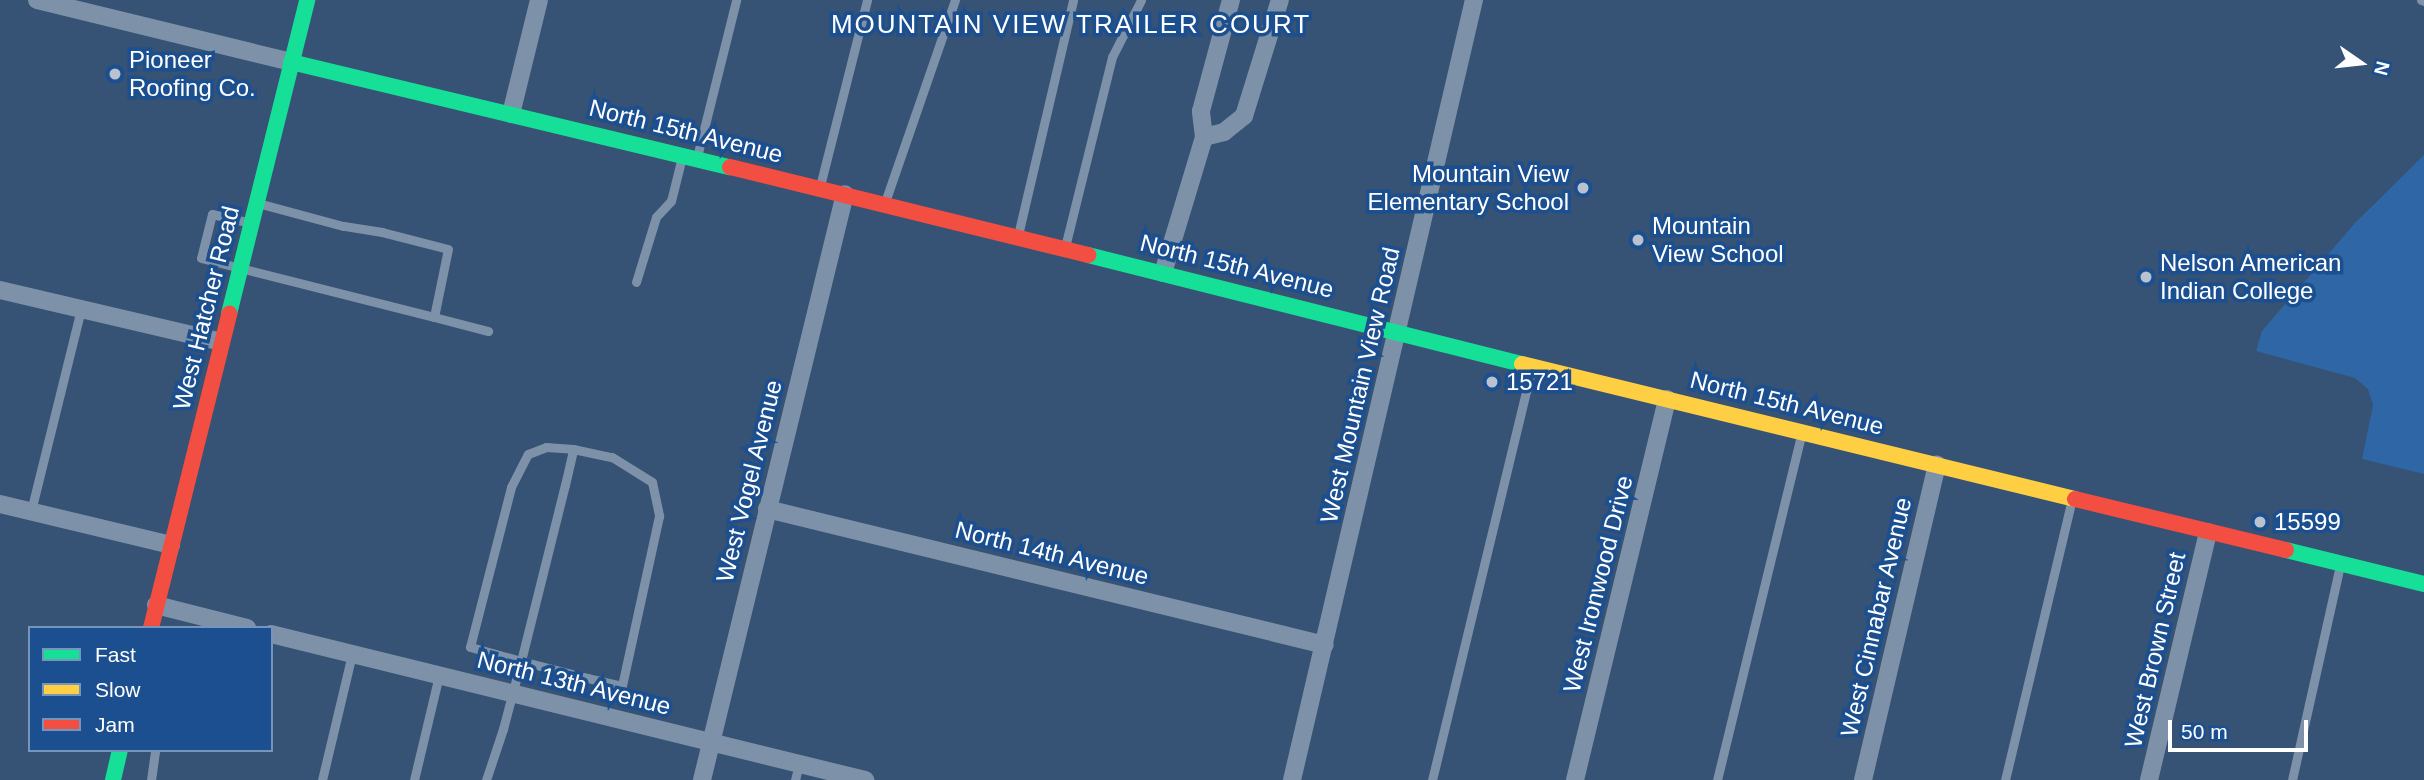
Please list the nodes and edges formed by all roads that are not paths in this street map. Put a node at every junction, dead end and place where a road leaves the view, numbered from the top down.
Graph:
1 (37, 0) edge
2 (307, 0) edge
3 (539, 0) edge
4 (736, 0) edge
5 (867, 0) edge
6 (955, 0) edge
7 (1073, 0) edge
8 (1141, 0) edge
9 (1231, 0) edge
10 (1280, 0) edge
11 (1474, 0) edge
12 (291, 62) junction
13 (511, 114) junction
14 (1204, 137) junction
15 (689, 157) junction
16 (819, 188) junction
17 (845, 194) junction
18 (256, 202) junction
19 (884, 204) junction
20 (251, 223) junction
21 (1017, 237) junction
22 (1064, 249) junction
23 (239, 268) junction
24 (1163, 273) junction
25 (636, 282) dead end
26 (0, 290) edge
27 (81, 309) junction
28 (434, 317) junction
29 (488, 331) dead end
30 (1397, 331) junction
31 (221, 342) junction
32 (1532, 366) junction
33 (1668, 399) junction
34 (1801, 432) junction
35 (573, 449) junction
36 (1937, 465) junction
37 (2072, 499) junction
38 (0, 504) edge
39 (767, 509) junction
40 (31, 512) junction
41 (2208, 532) junction
42 (171, 545) junction
43 (2340, 564) junction
44 (2424, 584) edge
45 (156, 605) junction
46 (151, 626) edge
47 (239, 626) edge
48 (273, 634) edge
49 (1325, 645) junction
50 (352, 653) junction
51 (521, 661) junction
52 (439, 675) junction
53 (512, 694) junction
54 (712, 742) junction
55 (120, 752) edge
56 (155, 752) edge
57 (797, 772) edge
58 (113, 780) edge
59 (151, 780) edge
60 (322, 780) edge
61 (414, 780) edge
62 (486, 780) edge
63 (702, 780) edge
64 (865, 780) edge
65 (1292, 780) edge
66 (1432, 780) edge
67 (1575, 780) edge
68 (1717, 780) edge
69 (1863, 780) edge
70 (2005, 780) edge
71 (2149, 780) edge
72 (2292, 780) edge

1 - 12 street, North 15th Avenue
2 - 12 street, West Hatcher Road
3 - 13 street
4 - 15 lane
5 - 16 lane
6 - 19 lane
7 - 21 lane
8 - 22 lane
9 - 14 street
10 - 14 street
11 - 30 street, West Mountain View Road
12 - 13 street, North 15th Avenue
12 - 18 street, West Hatcher Road
13 - 15 street, North 15th Avenue
14 - 24 street
15 - 16 street, North 15th Avenue
15 - 25 lane
16 - 17 street, North 15th Avenue
17 - 19 street, North 15th Avenue
17 - 39 street, West Vogel Avenue
18 - 20 street, West Hatcher Road
18 - 28 lane
19 - 21 street, North 15th Avenue
20 - 23 street, West Hatcher Road
20 - 23 lane
21 - 22 street, North 15th Avenue
22 - 24 street, North 15th Avenue
23 - 28 lane
23 - 31 street, West Hatcher Road
24 - 30 street, North 15th Avenue
26 - 27 street
27 - 31 street
27 - 40 lane
28 - 29 lane
30 - 32 street, North 15th Avenue
30 - 49 street, West Mountain View Road
31 - 42 street, West Hatcher Road
32 - 33 street, North 15th Avenue
32 - 66 lane
33 - 34 street, North 15th Avenue
33 - 67 street, West Ironwood Drive
34 - 36 street, North 15th Avenue
34 - 68 lane
35 - 51 lane
35 - 51 lane
35 - 51 lane
36 - 37 street, North 15th Avenue
36 - 69 street, West Cinnabar Avenue
37 - 41 street, North 15th Avenue
37 - 70 lane
38 - 40 street
39 - 49 street, North 14th Avenue
39 - 54 street, West Vogel Avenue
40 - 42 street
41 - 43 street, North 15th Avenue
41 - 71 street, West Brown Street
42 - 45 street, West Hatcher Road
43 - 44 street, North 15th Avenue
43 - 72 lane
45 - 46 street, West Hatcher Road
45 - 47 street
48 - 50 street, North 13th Avenue
49 - 65 street, West Mountain View Road
50 - 52 street, North 13th Avenue
50 - 60 lane
51 - 53 lane
52 - 53 street, North 13th Avenue
52 - 61 lane
53 - 54 street, North 13th Avenue
53 - 62 lane
54 - 57 street, North 13th Avenue
54 - 63 street, West Vogel Avenue
55 - 58 street
56 - 59 lane
57 - 64 street, North 13th Avenue

